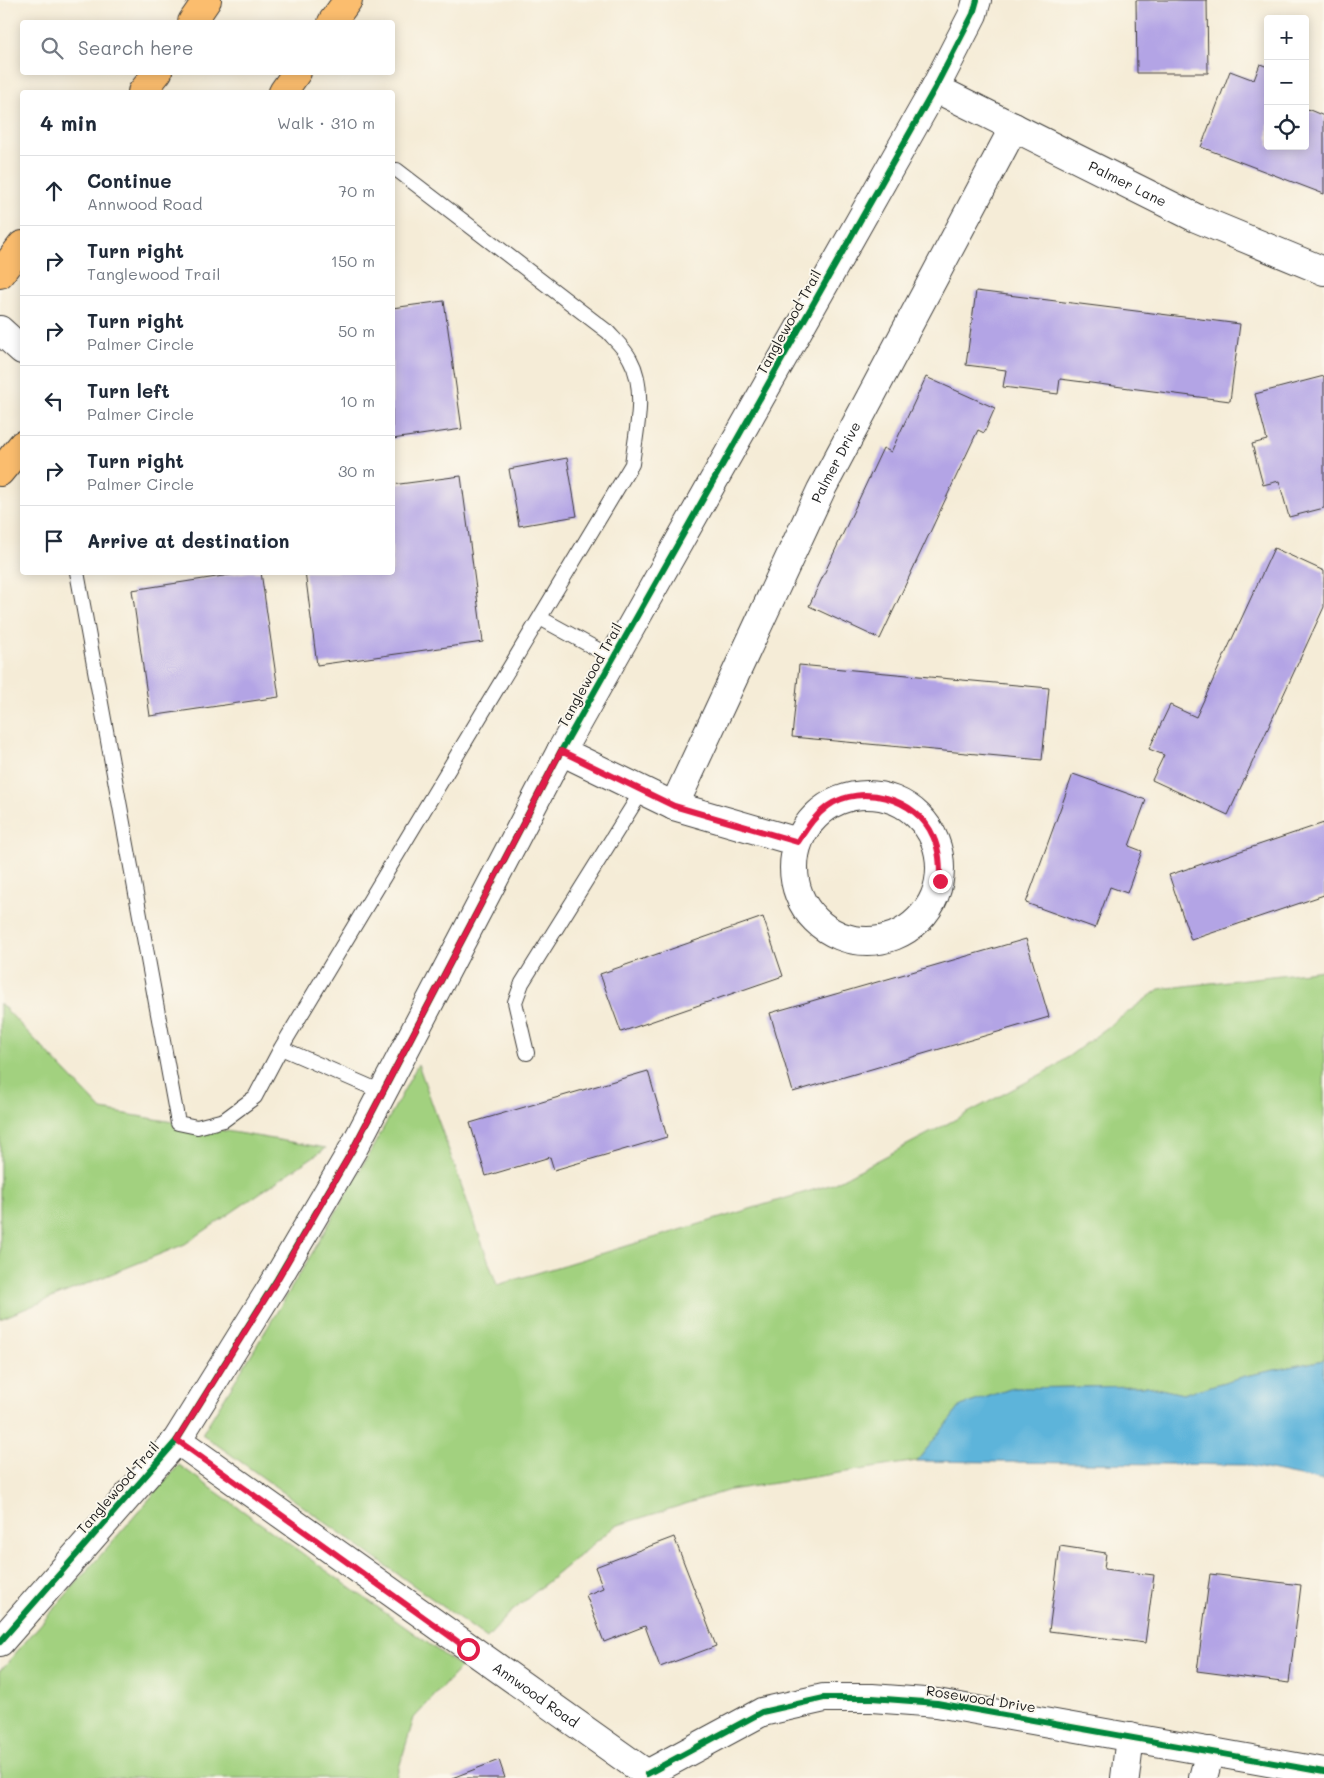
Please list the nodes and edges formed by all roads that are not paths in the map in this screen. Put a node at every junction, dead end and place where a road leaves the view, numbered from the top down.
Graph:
1 (206, 0) edge
2 (348, 0) edge
3 (977, 0) edge
4 (193, 20) edge
5 (333, 20) edge
6 (156, 75) edge
7 (295, 75) edge
8 (935, 88) junction
9 (144, 90) edge
10 (284, 90) edge
11 (1014, 127) junction
12 (395, 170) edge
13 (20, 248) edge
14 (1324, 272) edge
15 (0, 274) edge
16 (0, 330) edge
17 (20, 348) edge
18 (20, 447) edge
19 (0, 472) edge
20 (78, 575) edge
21 (540, 618) junction
22 (613, 658) junction
23 (561, 751) junction
24 (642, 791) junction
25 (674, 806) junction
26 (798, 842) junction
27 (281, 1048) junction
28 (528, 1053) dead end
29 (382, 1092) junction
30 (177, 1440) junction
31 (0, 1642) edge
32 (1130, 1737) junction
33 (1210, 1751) junction
34 (1324, 1772) edge
35 (648, 1776) edge
36 (1125, 1778) edge
37 (1203, 1778) edge

1 - 4 main road
2 - 5 main road
3 - 8 street, Tanglewood Trail
6 - 9 main road
7 - 10 main road
8 - 11 street, Palmer Lane
8 - 22 street, Tanglewood Trail
11 - 14 street, Palmer Lane
11 - 25 street, Palmer Drive
12 - 21 lane
13 - 15 main road
16 - 17 street
18 - 19 main road
20 - 27 lane
21 - 22 lane
21 - 27 lane
22 - 23 street, Tanglewood Trail
23 - 24 street
23 - 29 street, Tanglewood Trail
24 - 25 street
24 - 28 lane
25 - 26 street
26 - 26 street
27 - 29 lane
29 - 30 street, Tanglewood Trail
30 - 31 street, Tanglewood Trail
30 - 35 street, Annwood Road
32 - 33 street, Rosewood Drive
32 - 35 street, Rosewood Drive
32 - 36 street
33 - 34 street, Rosewood Drive
33 - 37 street

